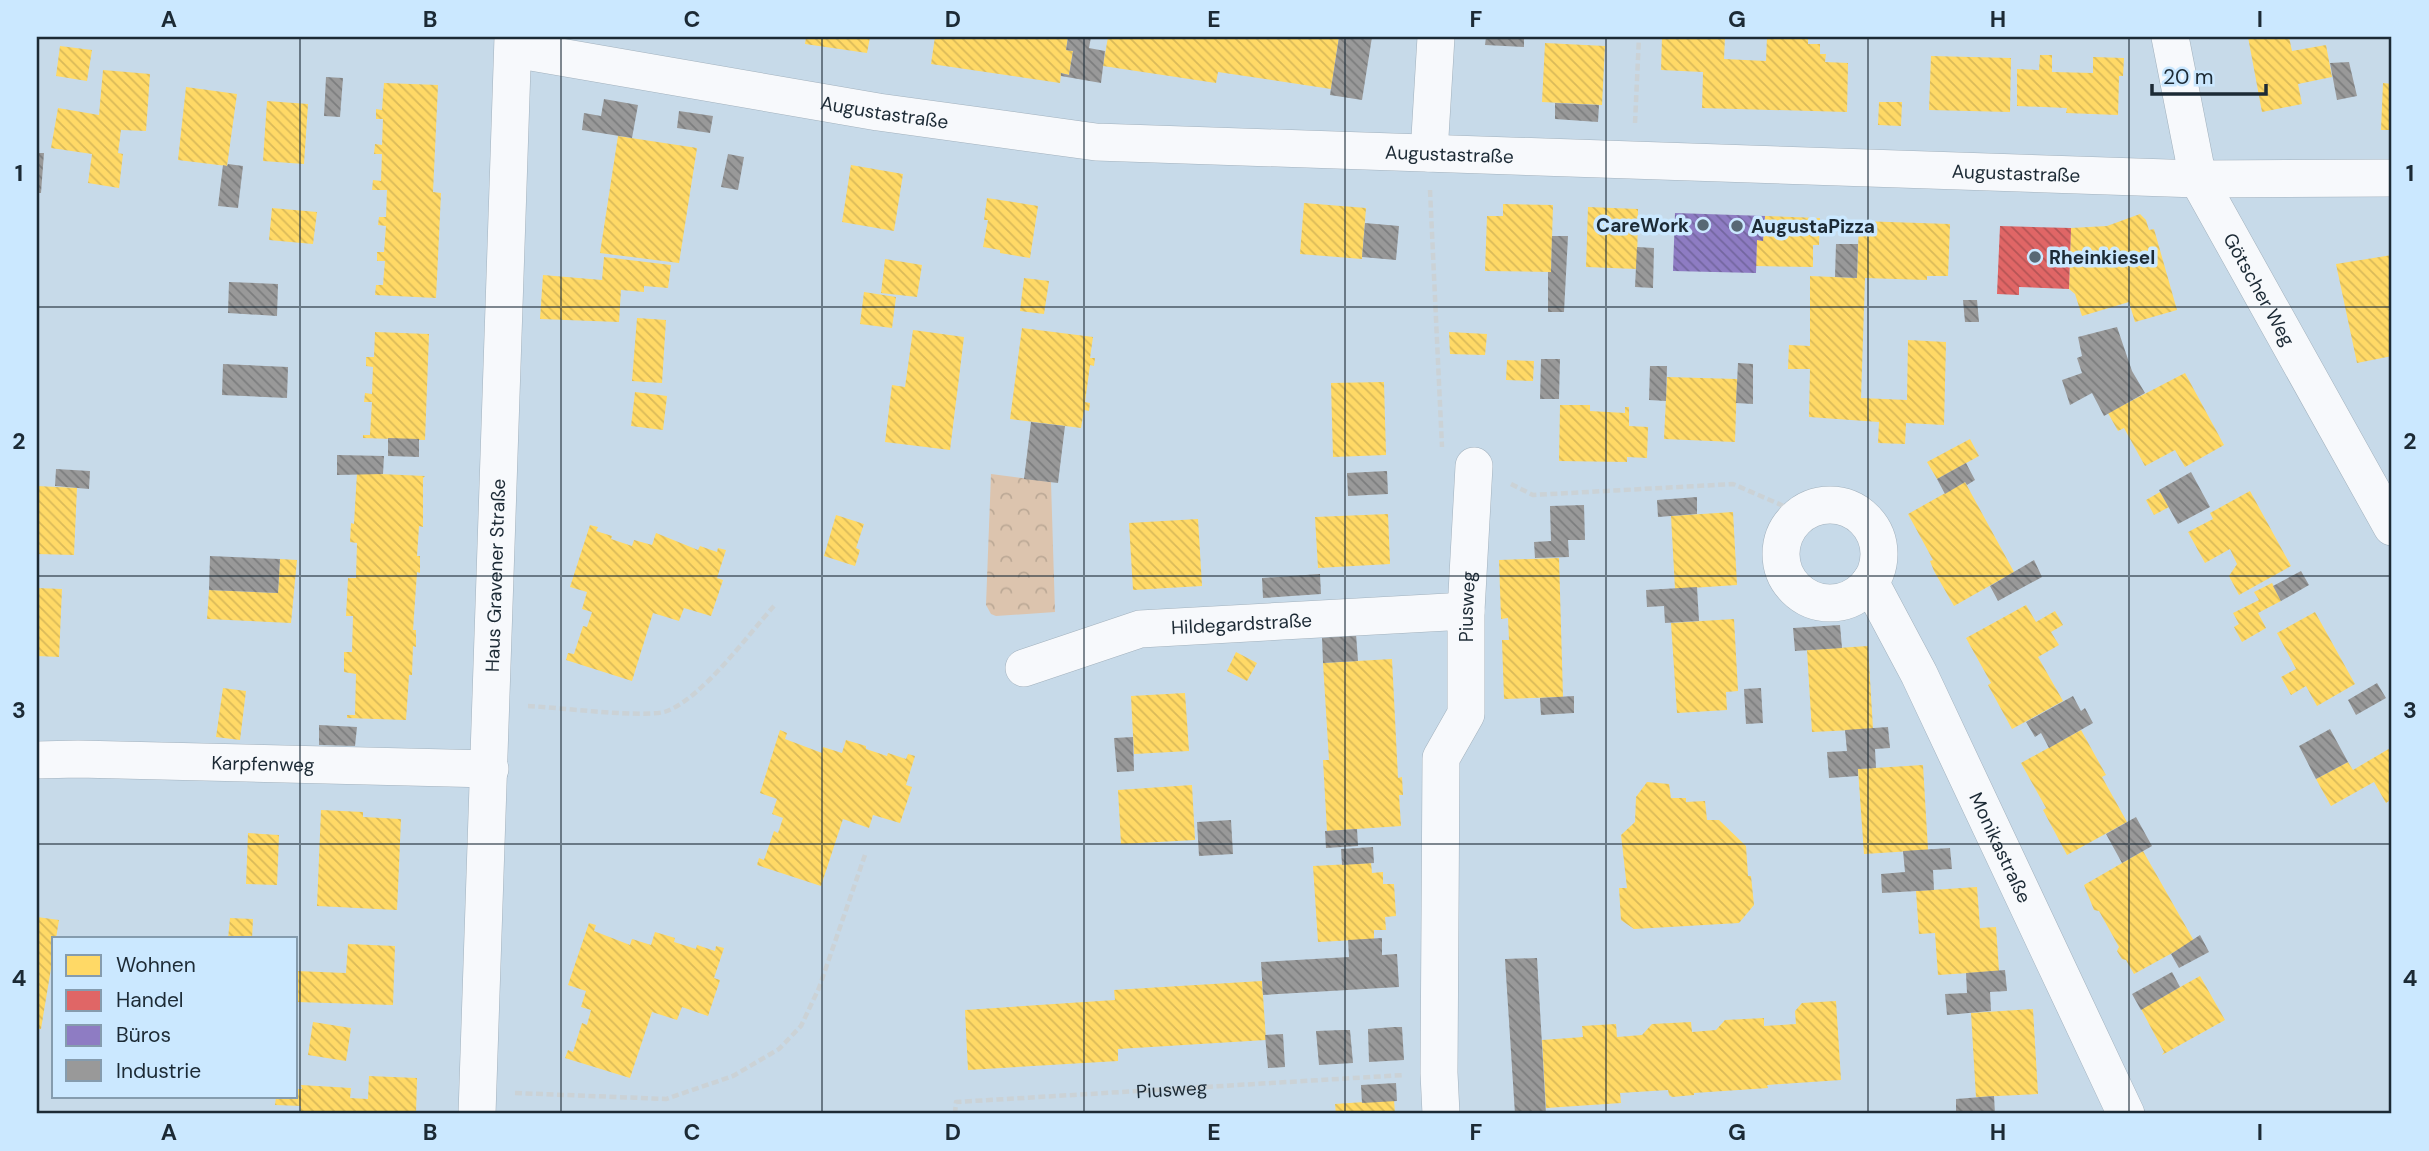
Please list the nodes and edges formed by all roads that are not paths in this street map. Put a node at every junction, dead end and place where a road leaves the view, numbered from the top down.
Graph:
1 (1436, 37) edge
2 (2170, 37) edge
3 (514, 43) edge
4 (1429, 153) junction
5 (2392, 178) edge
6 (2198, 179) junction
7 (1474, 466) road end
8 (2392, 527) edge
9 (1870, 582) junction
10 (1466, 611) junction
11 (1024, 668) dead end
12 (37, 760) edge
13 (490, 769) junction
14 (478, 1103) edge
15 (1441, 1114) edge
16 (2126, 1114) edge

1 - 4 street
2 - 6 street, Götscher Weg
3 - 4 street, Augustastraße
3 - 13 street, Haus Gravener Straße
4 - 6 street, Augustastraße
5 - 6 street, Augustastraße
6 - 8 street, Götscher Weg
7 - 10 street, Piusweg
9 - 9 street
9 - 16 street, Monikastraße
10 - 11 street, Hildegardstraße
10 - 15 street, Piusweg
12 - 13 street, Karpfenweg
13 - 14 street, Haus Gravener Straße

